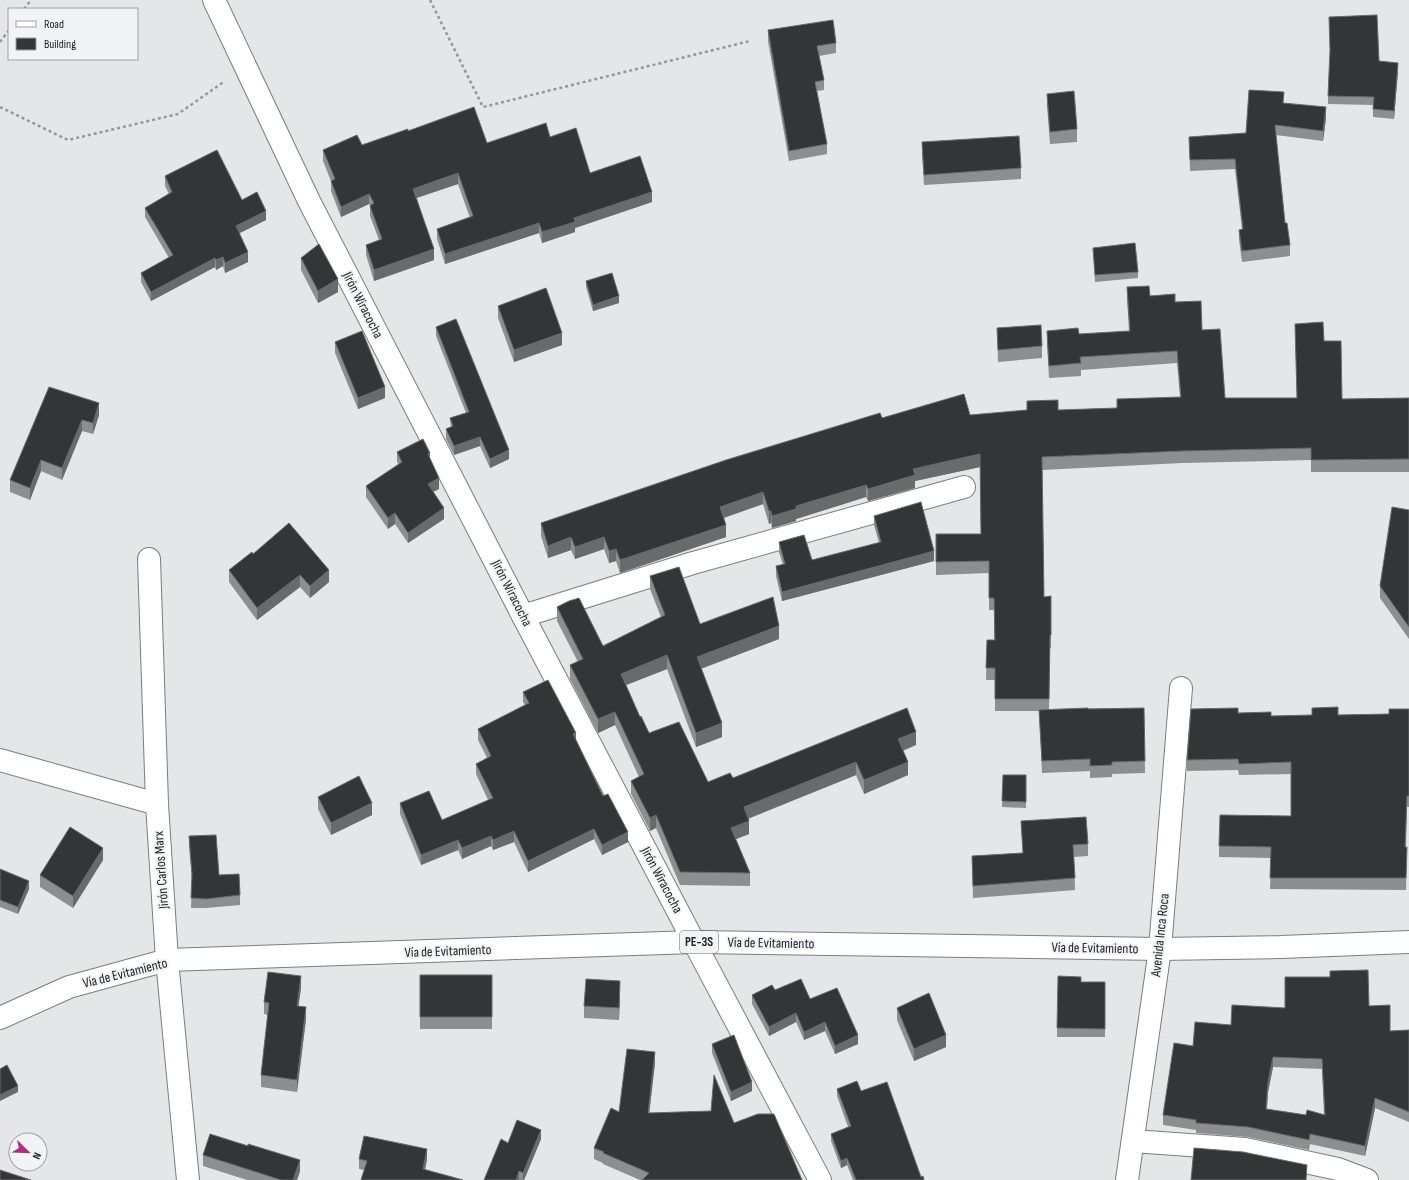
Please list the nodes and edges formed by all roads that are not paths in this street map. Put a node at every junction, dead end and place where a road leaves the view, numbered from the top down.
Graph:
1 (214, 0) edge
2 (964, 487) dead end
3 (149, 559) dead end
4 (523, 616) junction
5 (1181, 688) dead end
6 (0, 760) edge
7 (157, 804) junction
8 (694, 942) junction
9 (1409, 942) edge
10 (1160, 949) junction
11 (167, 960) junction
12 (0, 1018) edge
13 (1133, 1141) junction
14 (188, 1180) edge
15 (820, 1180) edge
16 (1127, 1180) edge
17 (1367, 1180) edge

1 - 4 main road, Jirón Wiracocha
2 - 4 main road
3 - 7 main road, Jirón Carlos Marx
4 - 8 main road, Jirón Wiracocha
5 - 10 main road, Avenida Inca Roca
6 - 7 main road
7 - 11 main road, Jirón Carlos Marx
8 - 10 main road, Vía de Evitamiento / PE-3S
8 - 11 main road, Vía de Evitamiento / PE-3S
8 - 15 main road, Jirón Wiracocha
9 - 10 main road, Vía de Evitamiento / PE-3S
10 - 13 main road, Avenida Inca Roca
11 - 12 main road, Vía de Evitamiento / PE-3S
11 - 14 main road, Jirón Carlos Marx
13 - 16 main road, Avenida Inca Roca
13 - 17 main road

